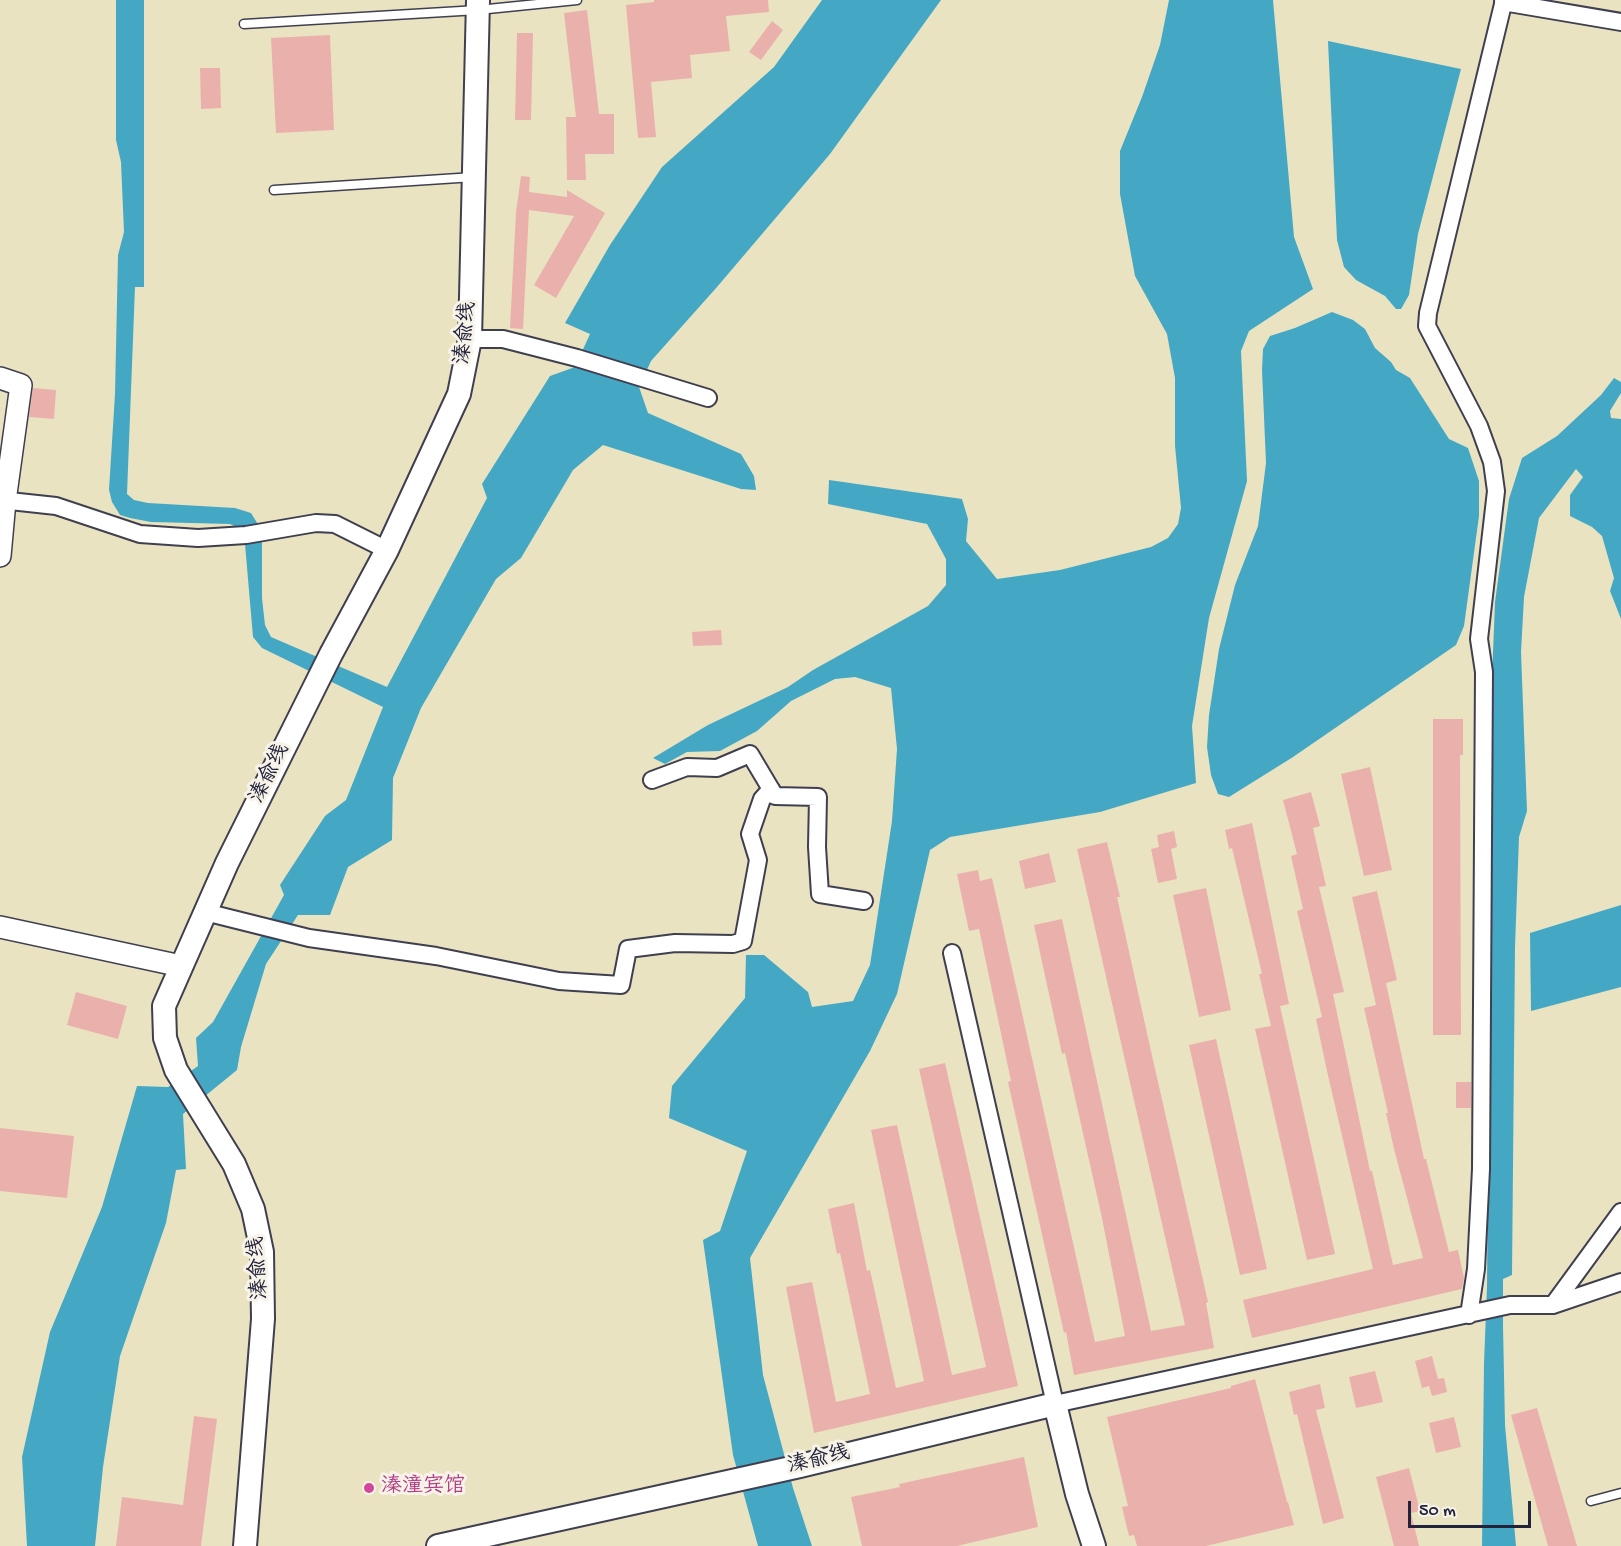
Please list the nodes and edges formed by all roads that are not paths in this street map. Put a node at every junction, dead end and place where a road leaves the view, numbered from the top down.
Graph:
1 (577, 0) edge
2 (1503, 1) edge
3 (478, 5) edge
4 (1621, 22) edge
5 (244, 24) dead end
6 (474, 177) junction
7 (274, 190) dead end
8 (470, 339) junction
9 (0, 378) edge
10 (708, 399) dead end
11 (3, 501) edge
12 (387, 550) junction
13 (0, 556) edge
14 (652, 780) dead end
15 (771, 789) junction
16 (864, 901) dead end
17 (205, 912) junction
18 (0, 927) edge
19 (952, 953) dead end
20 (181, 966) junction
21 (1621, 1212) edge
22 (1621, 1282) edge
23 (1553, 1305) junction
24 (1475, 1314) junction
25 (1055, 1404) junction
26 (1621, 1493) edge
27 (1591, 1501) dead end
28 (245, 1546) edge
29 (438, 1546) edge
30 (1094, 1546) edge

1 - 3 lane
2 - 4 street
2 - 24 street
3 - 5 lane
3 - 6 main road, 溱俞线
6 - 7 lane
6 - 8 main road, 溱俞线
8 - 10 street
8 - 12 main road, 溱俞线
9 - 11 street
11 - 12 street
11 - 13 street
12 - 17 main road, 溱俞线
14 - 15 street
15 - 16 street
15 - 17 street
17 - 20 main road, 溱俞线
18 - 20 street
19 - 25 street
20 - 28 main road, 溱俞线
21 - 23 street
22 - 23 street
23 - 24 street
24 - 25 street
25 - 29 main road, 溱俞线
25 - 30 main road
26 - 27 lane

